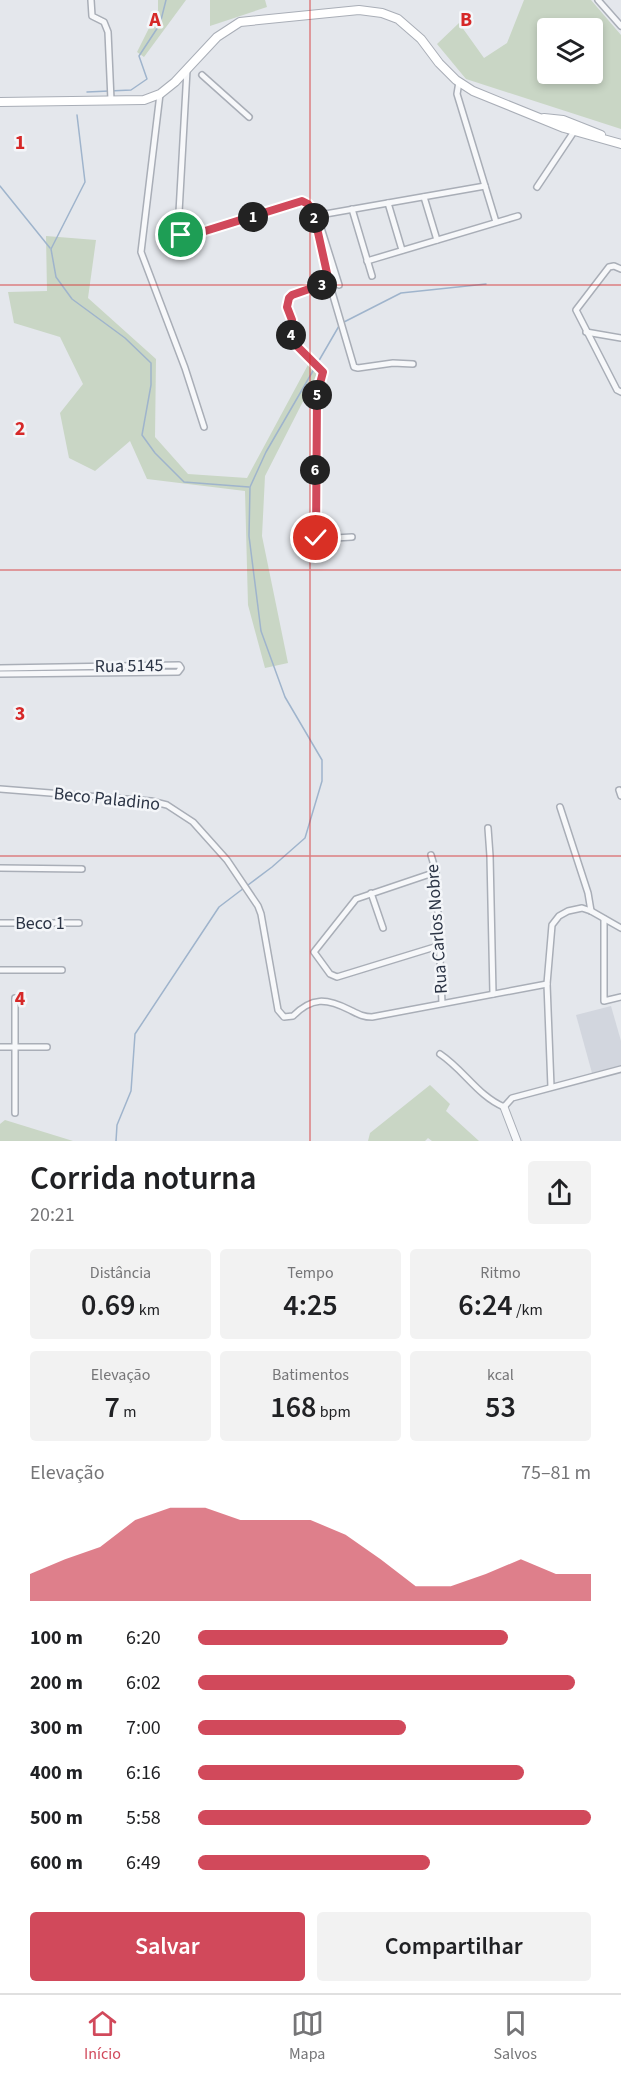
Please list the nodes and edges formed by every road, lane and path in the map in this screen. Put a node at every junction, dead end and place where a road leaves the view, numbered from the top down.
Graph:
1 (91, 0) edge
2 (598, 0) edge
3 (621, 26) edge
4 (189, 68) junction
5 (459, 82) junction
6 (160, 94) junction
7 (111, 100) junction
8 (0, 102) edge
9 (249, 117) dead end
10 (575, 128) junction
11 (621, 144) edge
12 (485, 186) junction
13 (537, 187) dead end
14 (424, 197) junction
15 (388, 203) junction
16 (352, 209) junction
17 (316, 216) junction
18 (518, 216) dead end
19 (496, 222) junction
20 (437, 240) junction
21 (402, 250) junction
22 (367, 261) junction
23 (621, 269) edge
24 (372, 276) dead end
25 (329, 282) junction
26 (339, 285) dead end
27 (586, 332) junction
28 (621, 338) edge
29 (413, 364) dead end
30 (621, 393) edge
31 (204, 427) dead end
32 (352, 537) dead end
33 (0, 668) edge
34 (46, 670) junction
35 (97, 670) junction
36 (0, 674) edge
37 (0, 789) edge
38 (560, 807) dead end
39 (488, 828) dead end
40 (431, 855) dead end
41 (0, 868) edge
42 (82, 869) dead end
43 (436, 872) junction
44 (371, 893) junction
45 (591, 911) junction
46 (604, 918) junction
47 (0, 923) edge
48 (79, 923) dead end
49 (383, 928) dead end
50 (621, 928) edge
51 (438, 946) junction
52 (0, 970) edge
53 (62, 970) dead end
54 (547, 984) junction
55 (493, 994) junction
56 (621, 997) edge
57 (15, 998) dead end
58 (442, 1004) junction
59 (0, 1047) edge
60 (14, 1047) junction
61 (47, 1047) dead end
62 (440, 1054) dead end
63 (621, 1069) edge
64 (552, 1087) junction
65 (504, 1107) junction
66 (15, 1113) dead end
67 (517, 1141) edge

1 - 7 street
2 - 3 street
4 - 5 main road
4 - 6 main road
4 - 9 street
4 - 17 street
5 - 10 main road
5 - 12 street
6 - 7 main road
6 - 31 street
7 - 8 main road
10 - 11 main road
10 - 13 street
12 - 14 street
12 - 19 street
14 - 15 street
14 - 20 street
15 - 16 street
15 - 21 street
16 - 17 street
16 - 22 street
17 - 25 street
17 - 26 street
18 - 19 street
19 - 20 street
20 - 21 street
21 - 22 street
22 - 24 street
23 - 27 street
25 - 29 street
25 - 32 street
27 - 28 street
27 - 30 street
33 - 34 street, Rua 5145
34 - 35 street, Rua 5145
34 - 36 street, Rua 5145
35 - 35 street, Rua 5145
37 - 58 street, Beco Paladino
38 - 45 street
39 - 55 street
40 - 43 street, Rua Carlos Nobre
41 - 42 street
43 - 44 street
43 - 51 street, Rua Carlos Nobre
44 - 49 street
44 - 51 street
45 - 46 street
45 - 54 street
46 - 50 street
46 - 56 street
47 - 48 street, Beco 1
51 - 58 street, Rua Carlos Nobre
52 - 53 street
54 - 55 street
54 - 64 street
55 - 58 street
57 - 60 street
59 - 60 street
60 - 61 street
60 - 66 street
62 - 65 street
63 - 64 street
64 - 65 street
65 - 67 street

